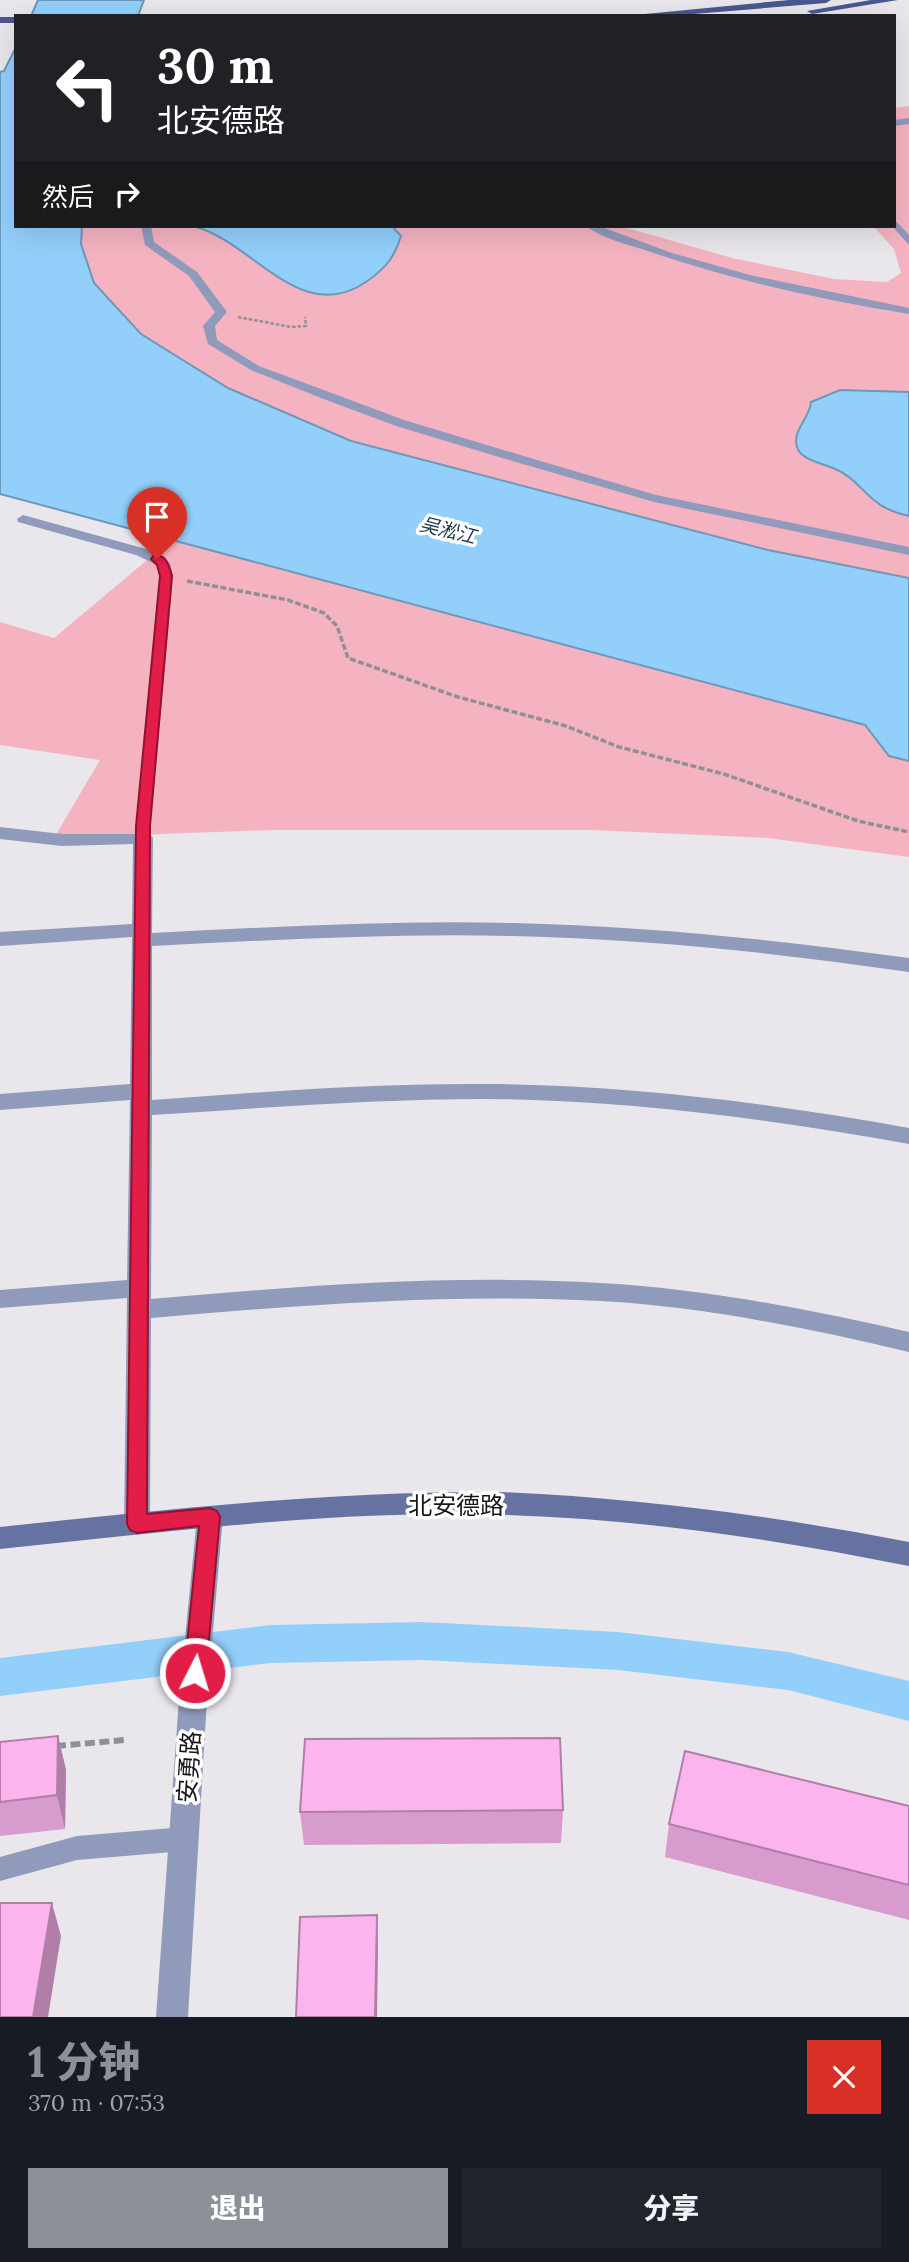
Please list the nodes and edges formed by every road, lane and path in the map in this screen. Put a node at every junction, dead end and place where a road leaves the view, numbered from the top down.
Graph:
1 (825, 0) edge
2 (893, 0) edge
3 (654, 14) edge
4 (778, 14) edge
5 (896, 225) edge
6 (146, 228) edge
7 (596, 228) edge
8 (909, 242) edge
9 (909, 311) edge
10 (221, 312) junction
11 (305, 317) dead end
12 (23, 519) dead end
13 (909, 551) edge
14 (166, 576) junction
15 (0, 832) edge
16 (909, 832) edge
17 (144, 838) junction
18 (142, 935) junction
19 (0, 939) edge
20 (909, 965) edge
21 (141, 1099) junction
22 (0, 1102) edge
23 (909, 1136) edge
24 (0, 1299) edge
25 (139, 1299) junction
26 (909, 1342) edge
27 (210, 1517) junction
28 (137, 1524) junction
29 (0, 1538) edge
30 (909, 1553) edge
31 (125, 1740) dead end
32 (41, 1747) edge
33 (184, 1839) junction
34 (0, 1869) edge
35 (172, 2017) edge

1 - 3 main road
2 - 4 main road
5 - 8 lane
6 - 10 lane
7 - 9 lane
10 - 11 path
10 - 13 lane
12 - 14 lane
14 - 16 path
14 - 17 lane
15 - 17 street
17 - 18 street
18 - 19 street
18 - 20 street
18 - 21 street
21 - 22 street
21 - 23 street
21 - 25 street
24 - 25 street
25 - 26 street
25 - 28 street
27 - 28 street, 北安德路
27 - 30 street, 北安德路
27 - 33 street, 安勇路
28 - 29 street, 北安德路
31 - 32 path
33 - 34 lane
33 - 35 street, 安勇路

